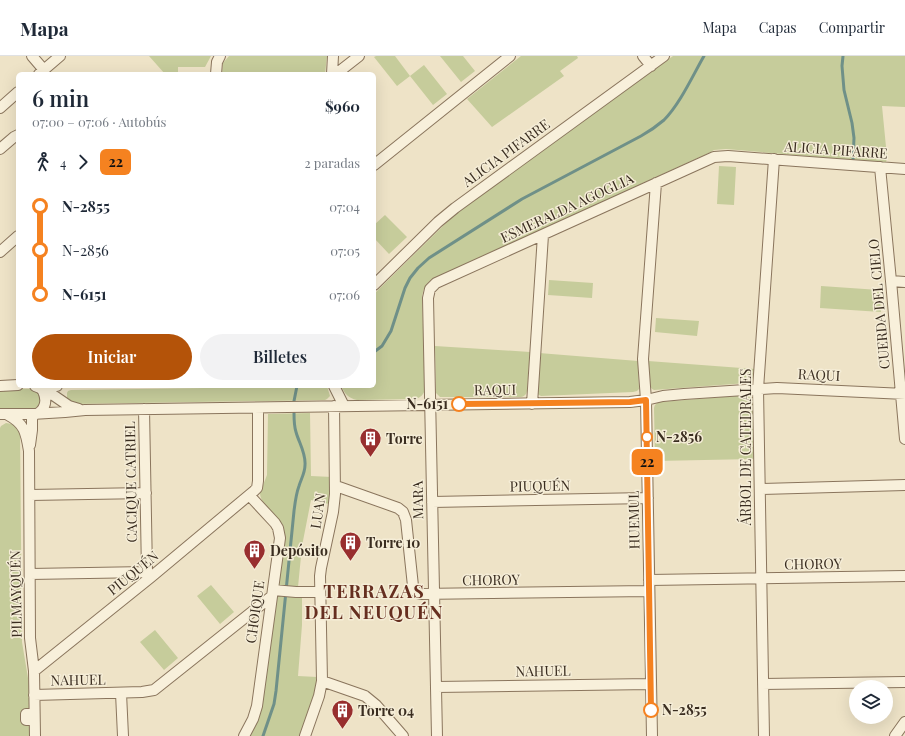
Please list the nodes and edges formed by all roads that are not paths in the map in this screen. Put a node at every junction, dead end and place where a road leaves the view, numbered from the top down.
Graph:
1 (32, 56) edge
2 (60, 56) edge
3 (333, 56) edge
4 (359, 56) edge
5 (510, 56) edge
6 (643, 56) edge
7 (664, 56) edge
8 (219, 59) edge
9 (651, 66) junction
10 (42, 72) edge
11 (216, 72) edge
12 (332, 72) edge
13 (339, 72) edge
14 (16, 94) edge
15 (0, 108) edge
16 (16, 136) edge
17 (0, 149) edge
18 (718, 156) joint
19 (774, 159) junction
20 (376, 163) edge
21 (880, 167) junction
22 (905, 169) edge
23 (656, 183) junction
24 (543, 235) junction
25 (16, 238) edge
26 (0, 252) edge
27 (891, 280) junction
28 (905, 282) edge
29 (376, 283) edge
30 (430, 289) joint
31 (16, 385) edge
32 (2, 386) edge
33 (38, 388) edge
34 (334, 388) edge
35 (758, 388) junction
36 (903, 394) edge
37 (646, 400) junction
38 (532, 404) junction
39 (430, 405) junction
40 (339, 406) junction
41 (258, 408) junction
42 (144, 409) junction
43 (85, 410) junction
44 (3, 414) edge
45 (34, 414) junction
46 (905, 439) edge
47 (29, 451) junction
48 (905, 485) edge
49 (336, 486) junction
50 (760, 489) junction
51 (146, 493) junction
52 (30, 495) junction
53 (250, 496) junction
54 (648, 498) junction
55 (432, 502) junction
56 (30, 574) junction
57 (149, 575) junction
58 (905, 576) edge
59 (761, 578) junction
60 (649, 580) junction
61 (649, 591) junction
62 (275, 592) junction
63 (320, 592) junction
64 (434, 594) junction
65 (34, 671) junction
66 (322, 681) junction
67 (905, 682) edge
68 (651, 684) junction
69 (763, 684) junction
70 (436, 687) junction
71 (121, 693) junction
72 (34, 694) junction
73 (905, 722) edge
74 (35, 736) edge
75 (123, 736) edge
76 (244, 736) edge
77 (306, 736) edge
78 (403, 736) edge
79 (437, 736) edge
80 (652, 736) edge
81 (764, 736) edge
82 (895, 736) edge

1 - 10 street
2 - 10 street
3 - 12 street
4 - 13 street
5 - 20 street
6 - 9 street
7 - 9 street, ALICIA PIFARRE
8 - 11 street
9 - 29 street, ALICIA PIFARRE
14 - 15 street
16 - 17 street
18 - 19 street, ALICIA PIFARRE
18 - 23 street, ESMERALDA AGOGLIA
19 - 21 street, ALICIA PIFARRE
19 - 35 street, ÁRBOL DE CATEDRALES
21 - 22 street, ALICIA PIFARRE
21 - 27 street, CUERDA DEL CIELO
23 - 24 street, ESMERALDA AGOGLIA
23 - 37 street, HUEMUL
24 - 30 street, ESMERALDA AGOGLIA
24 - 38 street
25 - 26 street
27 - 28 street
27 - 36 street, CUERDA DEL CIELO
30 - 39 street, MARA
31 - 32 street
33 - 43 street, RAQUI
33 - 45 street
34 - 40 street, LUAN
35 - 36 street, RAQUI
35 - 37 street, RAQUI
35 - 50 street, ÁRBOL DE CATEDRALES
36 - 46 street, CUERDA DEL CIELO
37 - 38 street, RAQUI
37 - 54 street, HUEMUL
38 - 39 street, RAQUI
39 - 40 street, RAQUI
39 - 55 street, MARA
40 - 41 street, RAQUI
40 - 49 street, LUAN
41 - 42 street, RAQUI
41 - 53 street
42 - 43 street, RAQUI
42 - 51 street, CACIQUE CATRIEL
43 - 45 street, RAQUI
44 - 45 street, RAQUI
44 - 47 street, PILMAYQUÉN
45 - 47 street, PILMAYQUÉN
47 - 52 street, PILMAYQUÉN
48 - 50 street
49 - 63 street, LUAN
49 - 64 street, CHOROY
50 - 59 street, ÁRBOL DE CATEDRALES
51 - 52 street
51 - 57 street, CACIQUE CATRIEL
52 - 56 street, PILMAYQUÉN
53 - 57 street, PIUQUÉN
53 - 62 street, CHOIQUE
54 - 55 street, PIUQUÉN
54 - 60 street, HUEMUL
55 - 64 street, MARA
56 - 57 street
56 - 65 street, PILMAYQUÉN
57 - 65 street, PIUQUÉN
58 - 59 street, CHOROY
59 - 60 street, CHOROY
59 - 69 street, ÁRBOL DE CATEDRALES
60 - 61 street, HUEMUL
61 - 64 street, CHOROY
61 - 68 street, HUEMUL
62 - 63 street
62 - 71 street
62 - 76 street, CHOIQUE
63 - 66 street, LUAN
64 - 70 street, MARA
65 - 72 street, PILMAYQUÉN
66 - 77 street, LUAN
66 - 78 street
67 - 69 street
68 - 70 street, NAHUEL
68 - 80 street, HUEMUL
69 - 81 street, ÁRBOL DE CATEDRALES
70 - 79 street, MARA
71 - 72 street, NAHUEL
71 - 75 street
72 - 74 street, PILMAYQUÉN
73 - 82 street

